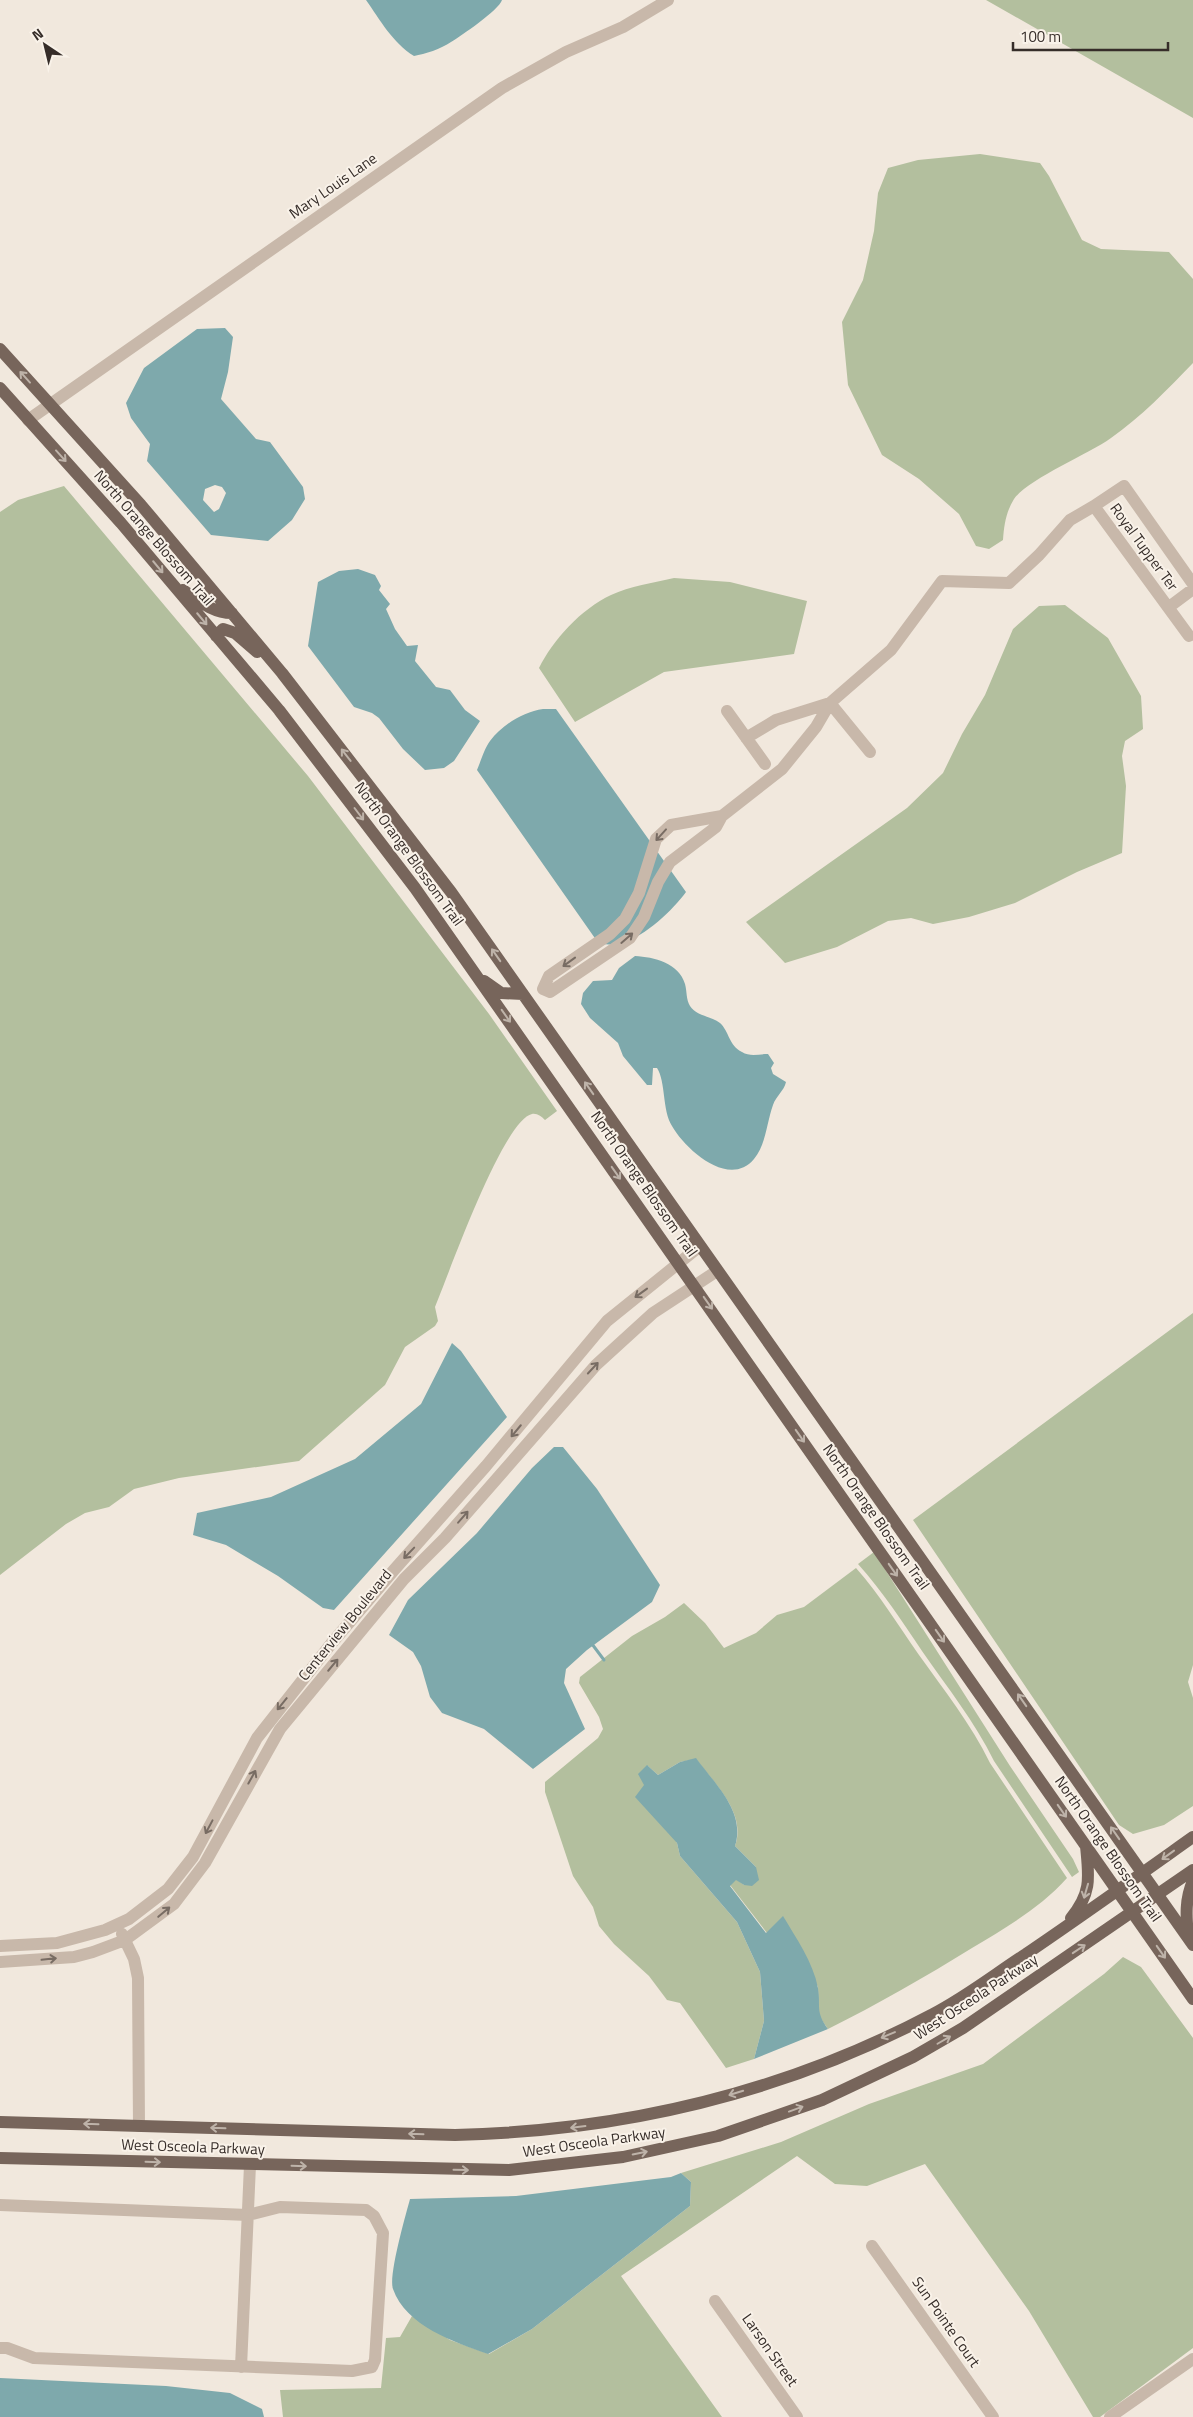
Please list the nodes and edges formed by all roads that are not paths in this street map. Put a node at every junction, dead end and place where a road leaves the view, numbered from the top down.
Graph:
1 (668, 0) edge
2 (0, 349) edge
3 (0, 388) edge
4 (50, 405) junction
5 (28, 420) junction
6 (1094, 506) junction
7 (171, 582) junction
8 (1193, 584) edge
9 (1193, 589) edge
10 (1168, 607) junction
11 (232, 613) junction
12 (216, 636) junction
13 (1189, 636) dead end
14 (282, 673) junction
15 (830, 703) junction
16 (727, 711) dead end
17 (746, 738) junction
18 (870, 752) dead end
19 (766, 764) dead end
20 (722, 816) junction
21 (682, 824) junction
22 (692, 846) junction
23 (651, 860) junction
24 (667, 867) junction
25 (478, 976) junction
26 (523, 994) junction
27 (700, 1246) junction
28 (680, 1263) junction
29 (717, 1271) junction
30 (695, 1286) junction
31 (548, 1394) junction
32 (560, 1404) junction
33 (257, 1738) junction
34 (270, 1745) junction
35 (1193, 1837) edge
36 (1085, 1844) junction
37 (1193, 1870) edge
38 (1143, 1872) junction
39 (1193, 1881) edge
40 (1118, 1891) junction
41 (1158, 1894) junction
42 (1132, 1912) junction
43 (117, 1925) junction
44 (1061, 1930) junction
45 (125, 1940) junction
46 (1191, 1942) edge
47 (0, 1946) edge
48 (0, 1962) edge
49 (1193, 1998) edge
50 (0, 2122) edge
51 (139, 2126) junction
52 (0, 2158) edge
53 (250, 2165) junction
54 (0, 2205) edge
55 (248, 2215) junction
56 (872, 2246) dead end
57 (715, 2301) dead end
58 (0, 2348) edge
59 (1193, 2358) edge
60 (242, 2367) junction
61 (797, 2417) edge
62 (993, 2417) edge
63 (1110, 2417) edge

1 - 4 street, Mary Louis Lane
4 -> 2 main road, North Orange Blossom Trail
3 - 5 main road, North Orange Blossom Trail
4 - 5 street, Mary Louis Lane
4 - 11 main road, North Orange Blossom Trail
5 -> 7 main road, North Orange Blossom Trail
6 - 8 street, Royal Tupper Ter
6 - 10 street, Royal Tupper Ter
6 - 15 street, Royal Tupper Ter
7 - 11 main road
7 -> 12 main road, North Orange Blossom Trail
9 - 10 street, Royal Tupper Ter
10 - 13 street, Royal Tupper Ter
11 - 14 main road, North Orange Blossom Trail
12 - 14 main road
12 -> 25 main road, North Orange Blossom Trail
26 -> 14 main road, North Orange Blossom Trail
15 - 17 street, Royal Tupper Ter
15 - 18 street
15 - 20 street, Royal Tupper Ter
16 - 17 street
17 - 19 street
20 - 21 street, Royal Tupper Ter
20 - 22 street, Royal Tupper Ter
21 - 22 street
21 -> 23 street, Royal Tupper Ter
22 - 24 street, Royal Tupper Ter
23 - 24 street
23 -> 24 street, Royal Tupper Ter
25 - 26 main road
25 -> 28 main road, North Orange Blossom Trail
27 -> 26 main road, North Orange Blossom Trail
27 - 28 street, Centerview Boulevard
27 - 29 main road, North Orange Blossom Trail
28 - 30 main road, North Orange Blossom Trail
28 -> 31 street, Centerview Boulevard
29 - 30 street, Centerview Boulevard
38 -> 29 main road, North Orange Blossom Trail
32 -> 30 street, Centerview Boulevard
30 -> 36 main road, North Orange Blossom Trail
31 - 32 street
31 -> 33 street, Centerview Boulevard
34 -> 32 street, Centerview Boulevard
33 - 34 street
33 -> 43 street, Centerview Boulevard
45 -> 34 street, Centerview Boulevard
35 -> 38 main road, West Osceola Parkway
36 - 40 main road, North Orange Blossom Trail
36 -> 44 main road
37 - 41 main road, West Osceola Parkway
38 - 40 main road, West Osceola Parkway
38 - 41 main road, North Orange Blossom Trail
39 - 46 main road
40 - 42 main road, North Orange Blossom Trail
40 - 44 main road, West Osceola Parkway
41 - 42 main road, West Osceola Parkway
41 - 46 main road, North Orange Blossom Trail
42 -> 49 main road, North Orange Blossom Trail
53 -> 42 main road, West Osceola Parkway
43 - 45 street
43 - 47 street, Centerview Boulevard
44 -> 51 main road, West Osceola Parkway
48 -> 45 street, Centerview Boulevard
45 - 51 street
51 -> 50 main road, West Osceola Parkway
52 -> 53 main road, West Osceola Parkway
53 - 55 street
54 - 55 street
55 - 60 street
55 - 60 street
56 - 62 street, Sun Pointe Court
57 - 61 street, Larson Street
58 - 60 street
59 - 63 street

